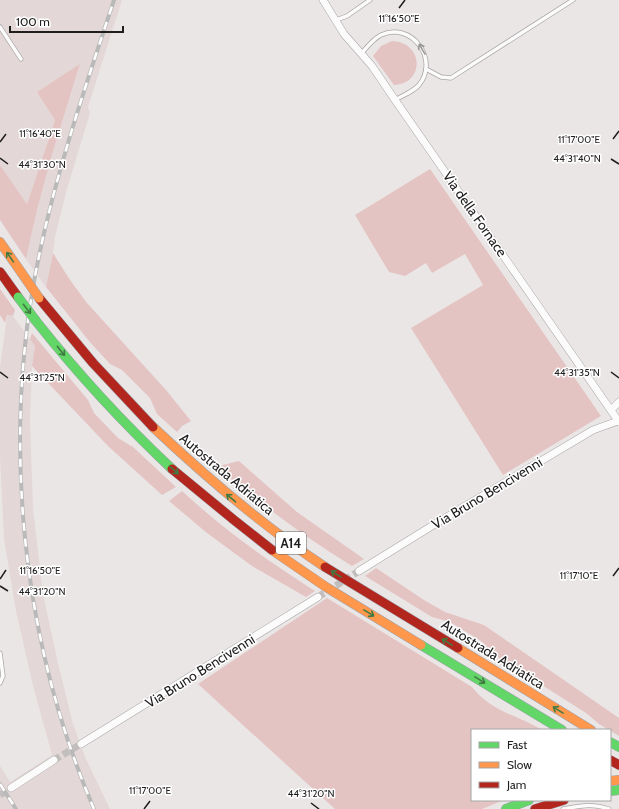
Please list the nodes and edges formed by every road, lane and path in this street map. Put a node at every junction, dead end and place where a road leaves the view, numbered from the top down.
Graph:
1 (323, 0) edge
2 (370, 0) edge
3 (573, 0) edge
4 (336, 20) junction
5 (0, 28) edge
6 (361, 54) junction
7 (21, 58) dead end
8 (426, 69) junction
9 (396, 100) junction
10 (0, 242) edge
11 (0, 272) edge
12 (619, 402) edge
13 (611, 410) junction
14 (618, 421) edge
15 (360, 571) tunnel mouth
16 (318, 597) tunnel mouth
17 (0, 653) edge
18 (0, 683) edge
19 (560, 729) edge
20 (589, 729) edge
21 (81, 744) tunnel mouth
22 (54, 760) tunnel mouth
23 (11, 788) tunnel mouth
24 (526, 801) edge
25 (561, 801) edge
26 (506, 809) edge
27 (535, 809) edge
28 (563, 809) edge
29 (610, 809) edge

1 - 4 street, Via della Fornace
2 - 4 lane
3 - 8 lane
4 - 6 street, Via della Fornace
5 - 7 lane
8 -> 6 lane
6 - 9 street, Via della Fornace
8 - 9 lane
9 - 13 street, Via della Fornace
20 -> 10 highway, Autostrada Adriatica / A14, bridge
11 -> 19 highway, Autostrada Adriatica / A14, bridge
12 - 13 street
13 - 14 street, Via della Fornace
14 - 15 street, Via Bruno Bencivenni
16 - 21 street, Via Bruno Bencivenni
17 - 18 lane
22 - 23 street
24 - 26 highway
25 - 27 highway
28 - 29 lane

